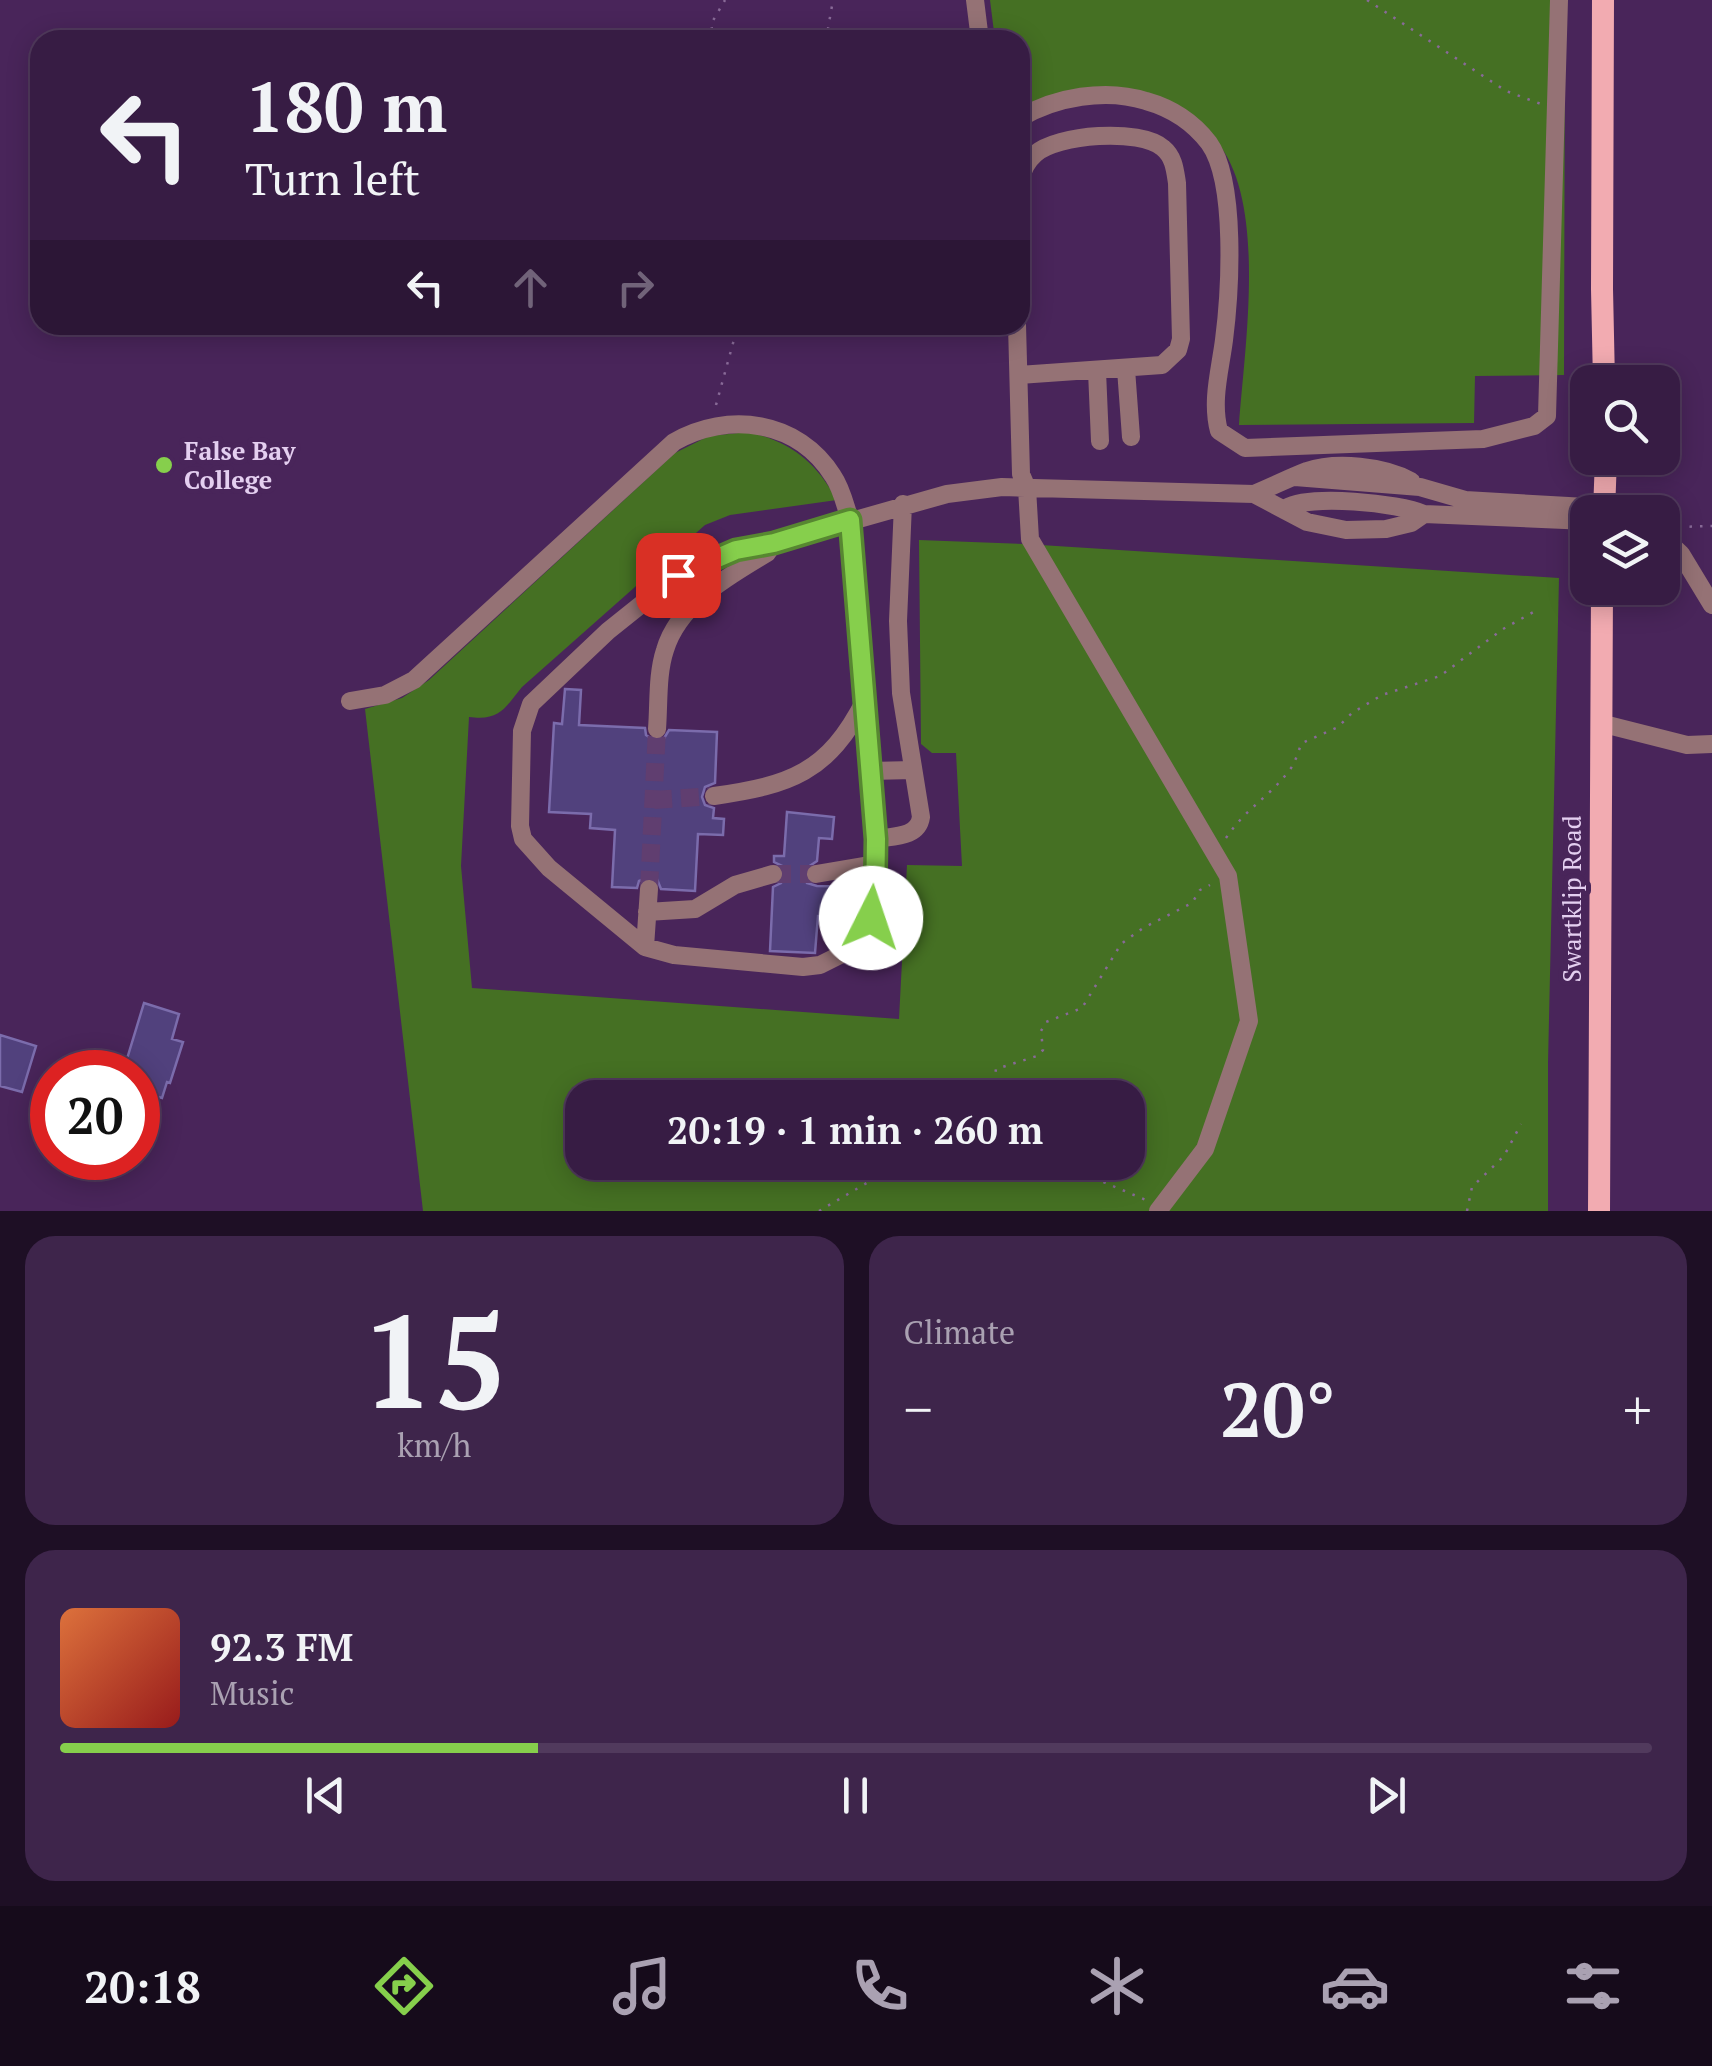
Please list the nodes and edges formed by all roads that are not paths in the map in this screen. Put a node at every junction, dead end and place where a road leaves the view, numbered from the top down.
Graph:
1 (976, 0) edge
2 (1559, 0) edge
3 (1604, 0) edge
4 (979, 30) edge
5 (1030, 112) edge
6 (1030, 162) edge
7 (1017, 335) edge
8 (1604, 365) edge
9 (1126, 369) junction
10 (1097, 371) junction
11 (1019, 375) junction
12 (1131, 437) dead end
13 (1100, 441) dead end
14 (1027, 488) junction
15 (1254, 494) junction
16 (903, 504) junction
17 (1286, 508) junction
18 (1570, 511) edge
19 (1424, 514) junction
20 (1570, 514) edge
21 (850, 520) junction
22 (774, 543) junction
23 (1680, 552) edge
24 (1602, 605) edge
25 (1712, 605) edge
26 (866, 698) junction
27 (350, 702) dead end
28 (1600, 722) junction
29 (658, 729) tunnel mouth
30 (1712, 744) edge
31 (913, 770) junction
32 (870, 771) junction
33 (714, 796) tunnel mouth
34 (876, 839) junction
35 (875, 864) junction
36 (773, 874) tunnel mouth
37 (816, 874) tunnel mouth
38 (649, 889) tunnel mouth
39 (647, 912) junction
40 (645, 946) junction
41 (1160, 1208) edge
42 (1599, 1211) edge

1 - 4 lane
2 - 5 lane
3 - 8 main road
6 - 9 lane
7 - 11 lane
9 - 10 lane
9 - 12 lane
10 - 11 lane
10 - 13 lane
11 - 14 lane
14 - 15 lane
14 - 16 lane
14 - 41 lane
15 - 17 lane
15 - 18 lane
16 - 21 lane
16 - 31 lane
17 - 19 lane
17 - 19 lane
19 - 20 lane
21 - 22 lane
21 - 26 lane
21 - 27 lane
22 - 29 lane
22 - 40 lane
23 - 25 lane
24 - 28 main road, Swartklip Road
26 - 32 lane
26 - 33 lane
28 - 30 lane
28 - 42 main road, Swartklip Road
31 - 32 lane
31 - 34 lane
32 - 34 lane
34 - 35 lane
35 - 37 lane
35 - 40 lane
36 - 39 lane
38 - 39 lane
39 - 40 lane

